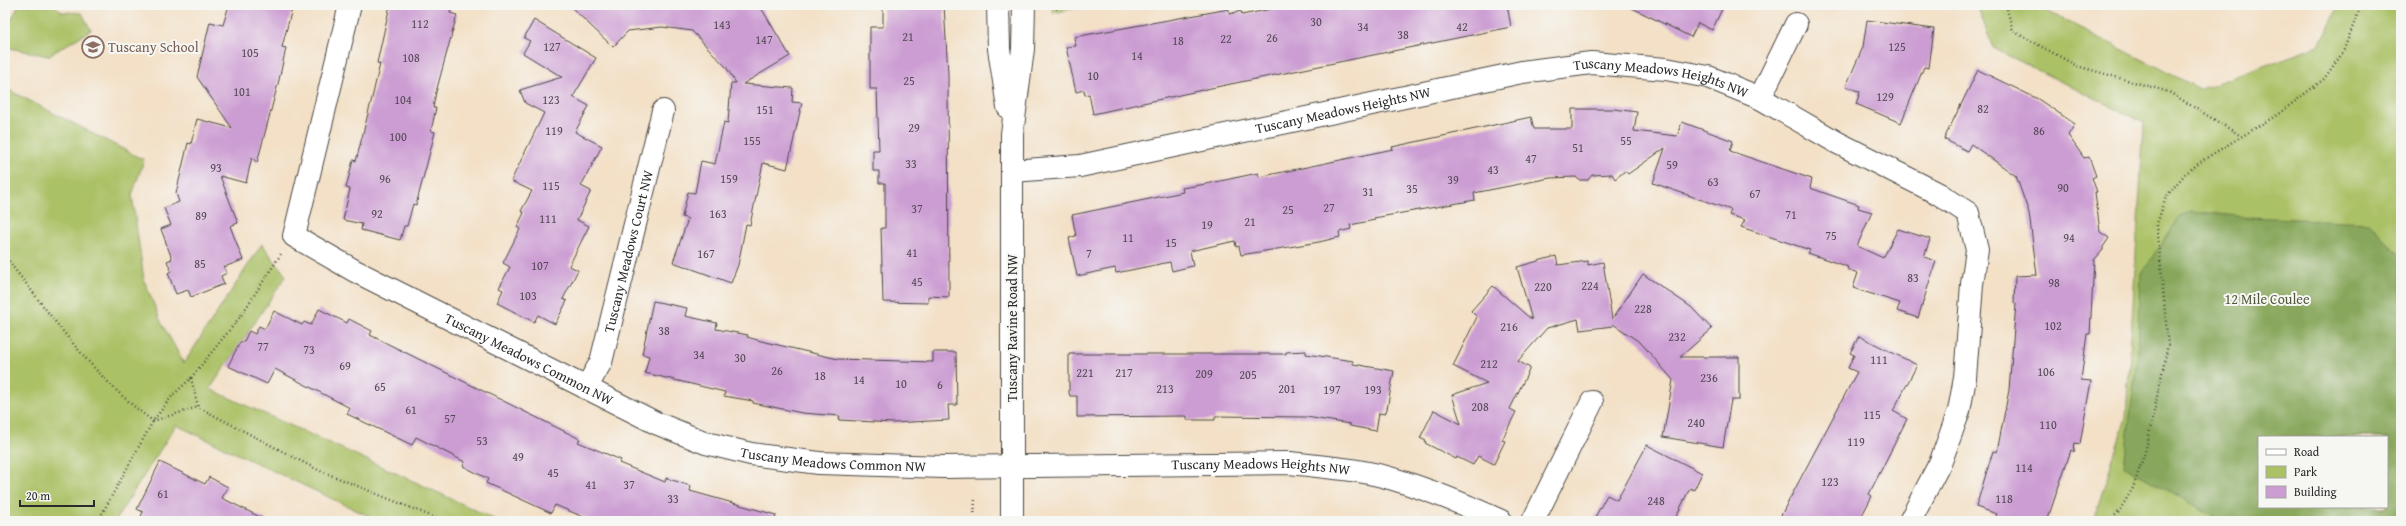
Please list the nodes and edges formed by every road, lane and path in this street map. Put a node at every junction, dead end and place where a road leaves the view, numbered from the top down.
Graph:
1 (350, 5) edge
2 (998, 5) edge
3 (1024, 5) edge
4 (1060, 5) edge
5 (2006, 5) edge
6 (2361, 5) edge
7 (1056, 9) dead end
8 (1796, 24) dead end
9 (1760, 98) junction
10 (663, 111) dead end
11 (1012, 134) junction
12 (2241, 136) junction
13 (1012, 171) junction
14 (294, 236) junction
15 (5, 254) edge
16 (190, 378) junction
17 (586, 388) junction
18 (1592, 402) dead end
19 (198, 407) junction
20 (154, 421) junction
21 (1012, 466) junction
22 (975, 497) dead end
23 (2401, 507) edge
24 (98, 521) edge
25 (443, 521) edge
26 (974, 521) edge
27 (1012, 521) edge
28 (1501, 521) edge
29 (1534, 521) edge
30 (1910, 521) edge
31 (2109, 521) edge
32 (2397, 521) edge

1 - 14 street
2 - 11 street, Tuscany Ravine Road NW
3 - 11 street, Tuscany Ravine Road NW
4 - 7 path
5 - 12 path
6 - 12 path
8 - 9 street
9 - 13 street, Tuscany Meadows Heights NW
9 - 30 street, Tuscany Meadows Heights NW
10 - 17 street, Tuscany Meadows Court NW
11 - 13 street, Tuscany Ravine Road NW
12 - 31 path
13 - 21 street, Tuscany Ravine Road NW
14 - 16 path
14 - 17 street, Tuscany Meadows Common NW
15 - 20 path
16 - 19 path
16 - 20 path
17 - 21 street, Tuscany Meadows Common NW
18 - 29 street
19 - 20 path
19 - 25 path
20 - 24 path
21 - 27 street, Tuscany Ravine Road NW
21 - 28 street, Tuscany Meadows Heights NW
22 - 26 path
23 - 32 path

